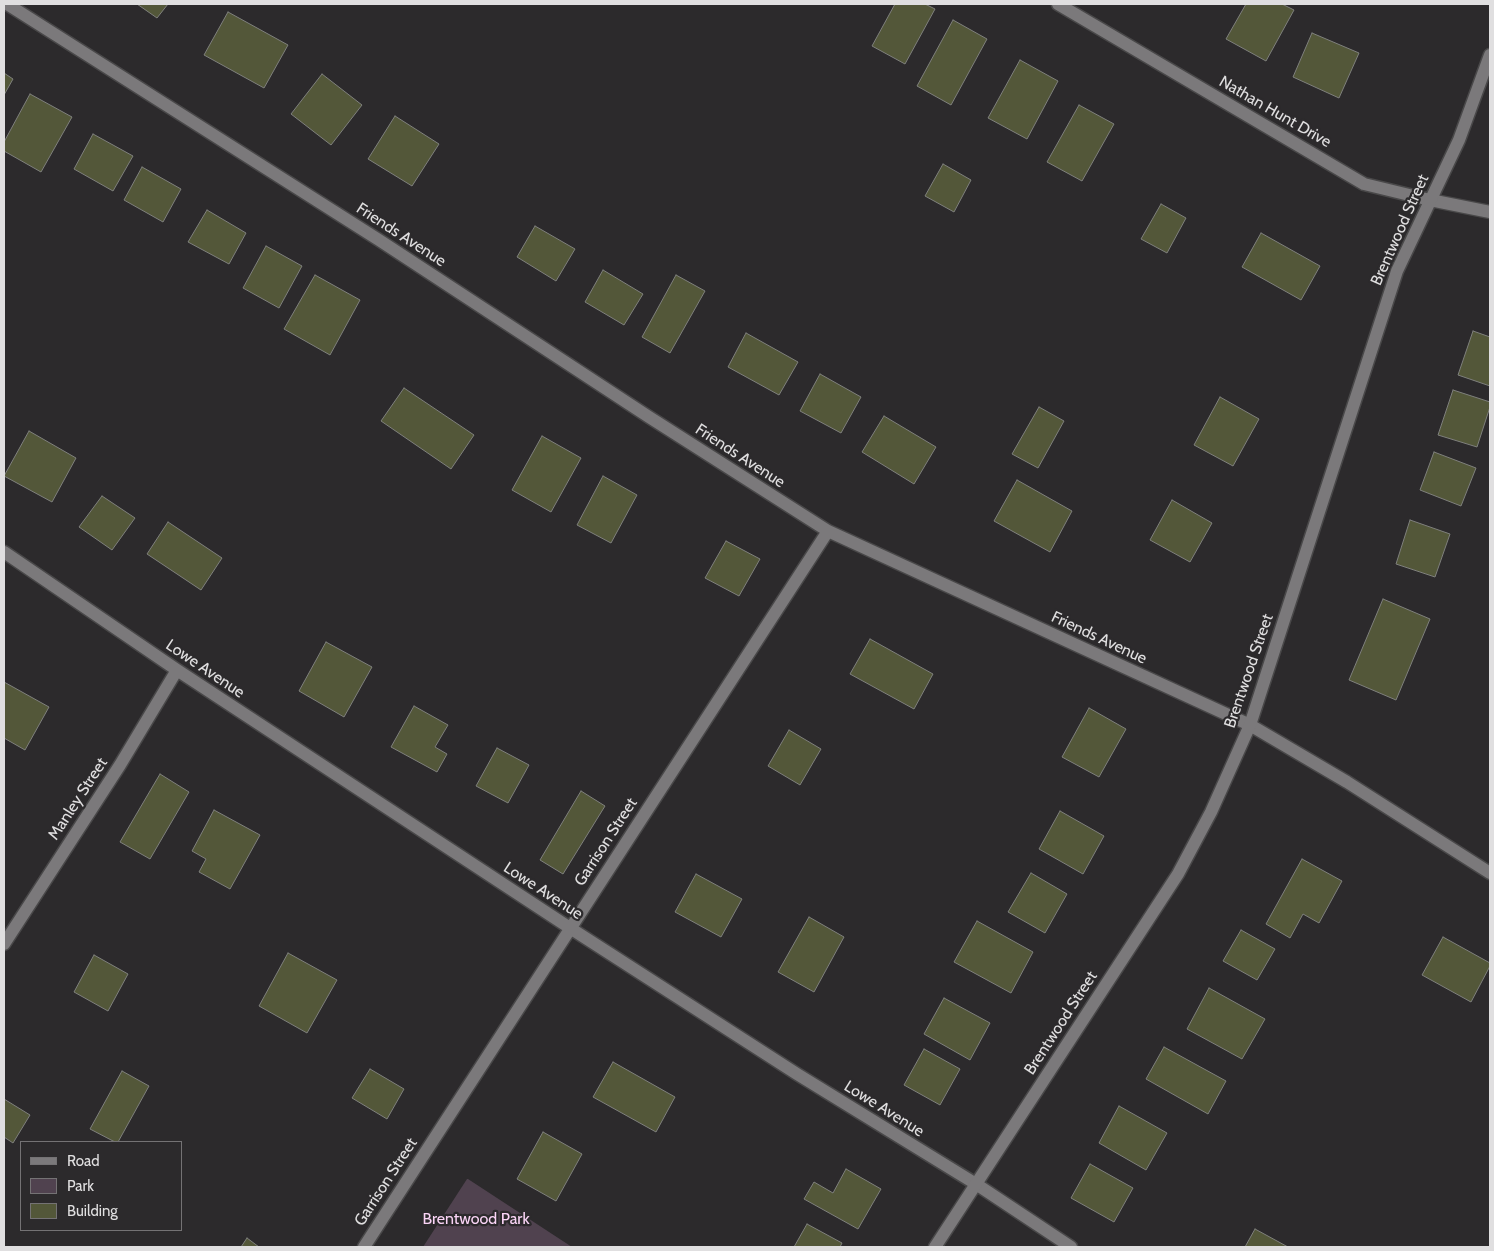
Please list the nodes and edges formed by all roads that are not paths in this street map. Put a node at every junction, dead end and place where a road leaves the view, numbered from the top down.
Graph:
1 (7, 4) edge
2 (1058, 4) edge
3 (1490, 55) edge
4 (1430, 200) junction
5 (1490, 212) edge
6 (828, 531) junction
7 (4, 552) edge
8 (177, 670) junction
9 (1250, 725) junction
10 (1490, 873) edge
11 (570, 928) junction
12 (4, 944) edge
13 (976, 1184) junction
14 (364, 1247) edge
15 (934, 1247) edge
16 (1071, 1247) edge

1 - 6 street, Friends Avenue
2 - 4 street, Nathan Hunt Drive
3 - 4 street, Brentwood Street
4 - 5 street, Nathan Hunt Drive
4 - 9 street, Brentwood Street
6 - 9 street, Friends Avenue
6 - 11 street, Garrison Street
7 - 8 street, Lowe Avenue
8 - 11 street, Lowe Avenue
8 - 12 street, Manley Street
9 - 10 street, Friends Avenue
9 - 13 street, Brentwood Street
11 - 13 street, Lowe Avenue
11 - 14 street, Garrison Street
13 - 15 street, Brentwood Street
13 - 16 street, Lowe Avenue

